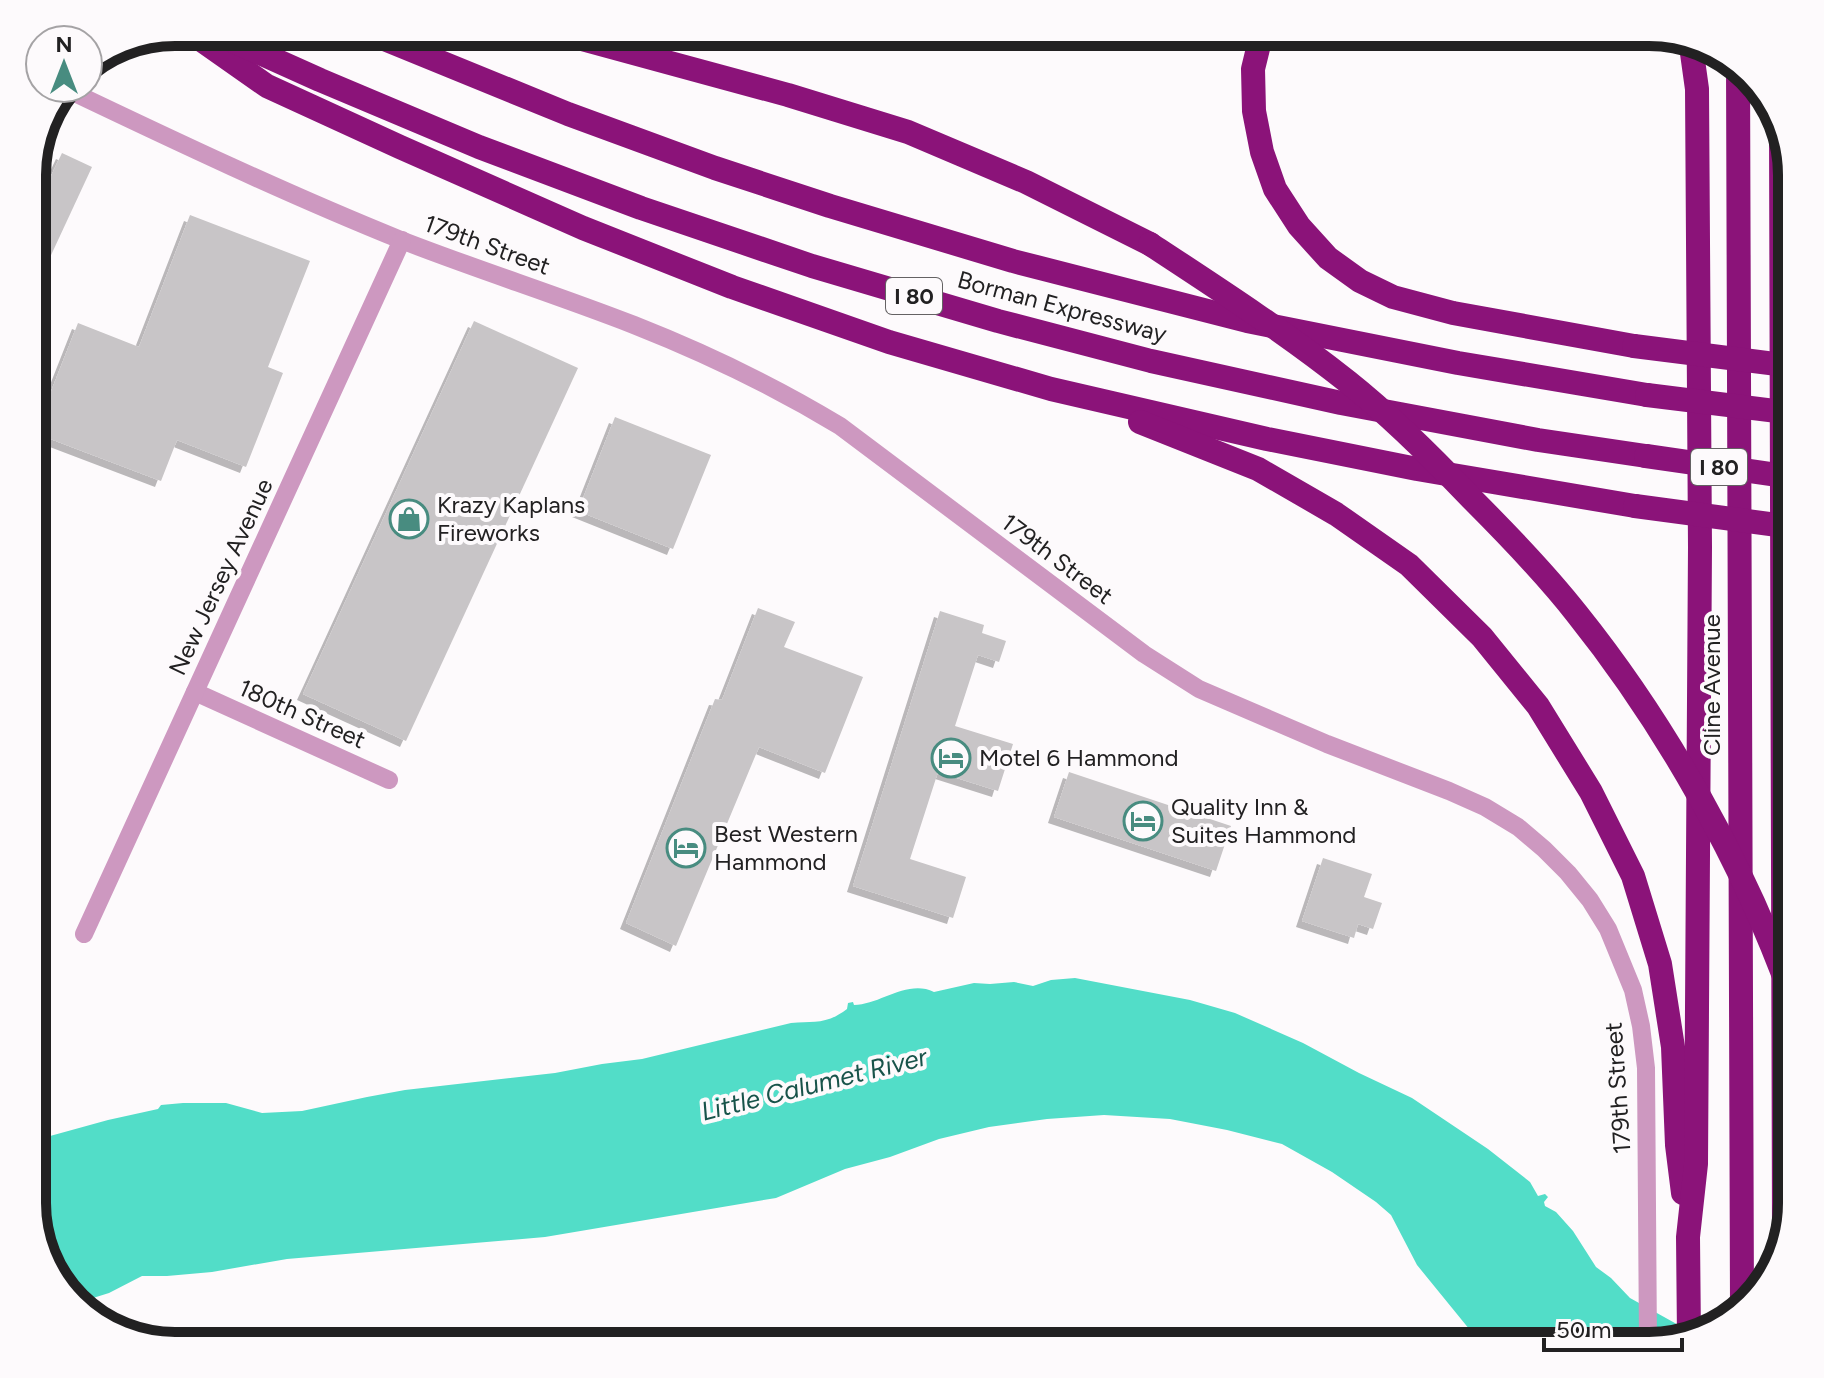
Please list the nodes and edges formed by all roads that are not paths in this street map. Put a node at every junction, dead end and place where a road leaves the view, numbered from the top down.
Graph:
1 (210, 46) edge
2 (244, 46) edge
3 (401, 46) edge
4 (608, 46) edge
5 (1259, 46) edge
6 (1692, 53) edge
7 (1738, 82) edge
8 (97, 104) edge
9 (402, 240) junction
10 (1778, 364) edge
11 (1051, 389) junction
12 (1778, 411) edge
13 (1778, 475) edge
14 (1778, 525) edge
15 (195, 692) junction
16 (389, 780) dead end
17 (84, 934) dead end
18 (1778, 963) edge
19 (1688, 1237) junction
20 (1742, 1292) edge
21 (1689, 1326) edge
22 (1648, 1332) edge

1 - 11 highway
2 - 13 highway, Borman Expressway / I 80, bridge
3 - 12 highway, Borman Expressway, bridge
4 - 18 highway, bridge
5 - 10 highway, bridge
6 - 19 highway
7 - 20 highway, Cline Avenue
8 - 9 street, 179th Street
9 - 15 street, New Jersey Avenue
9 - 22 street, 179th Street
11 - 14 highway, bridge
11 - 19 highway
15 - 16 street, 180th Street
15 - 17 street, New Jersey Avenue
19 - 21 highway

